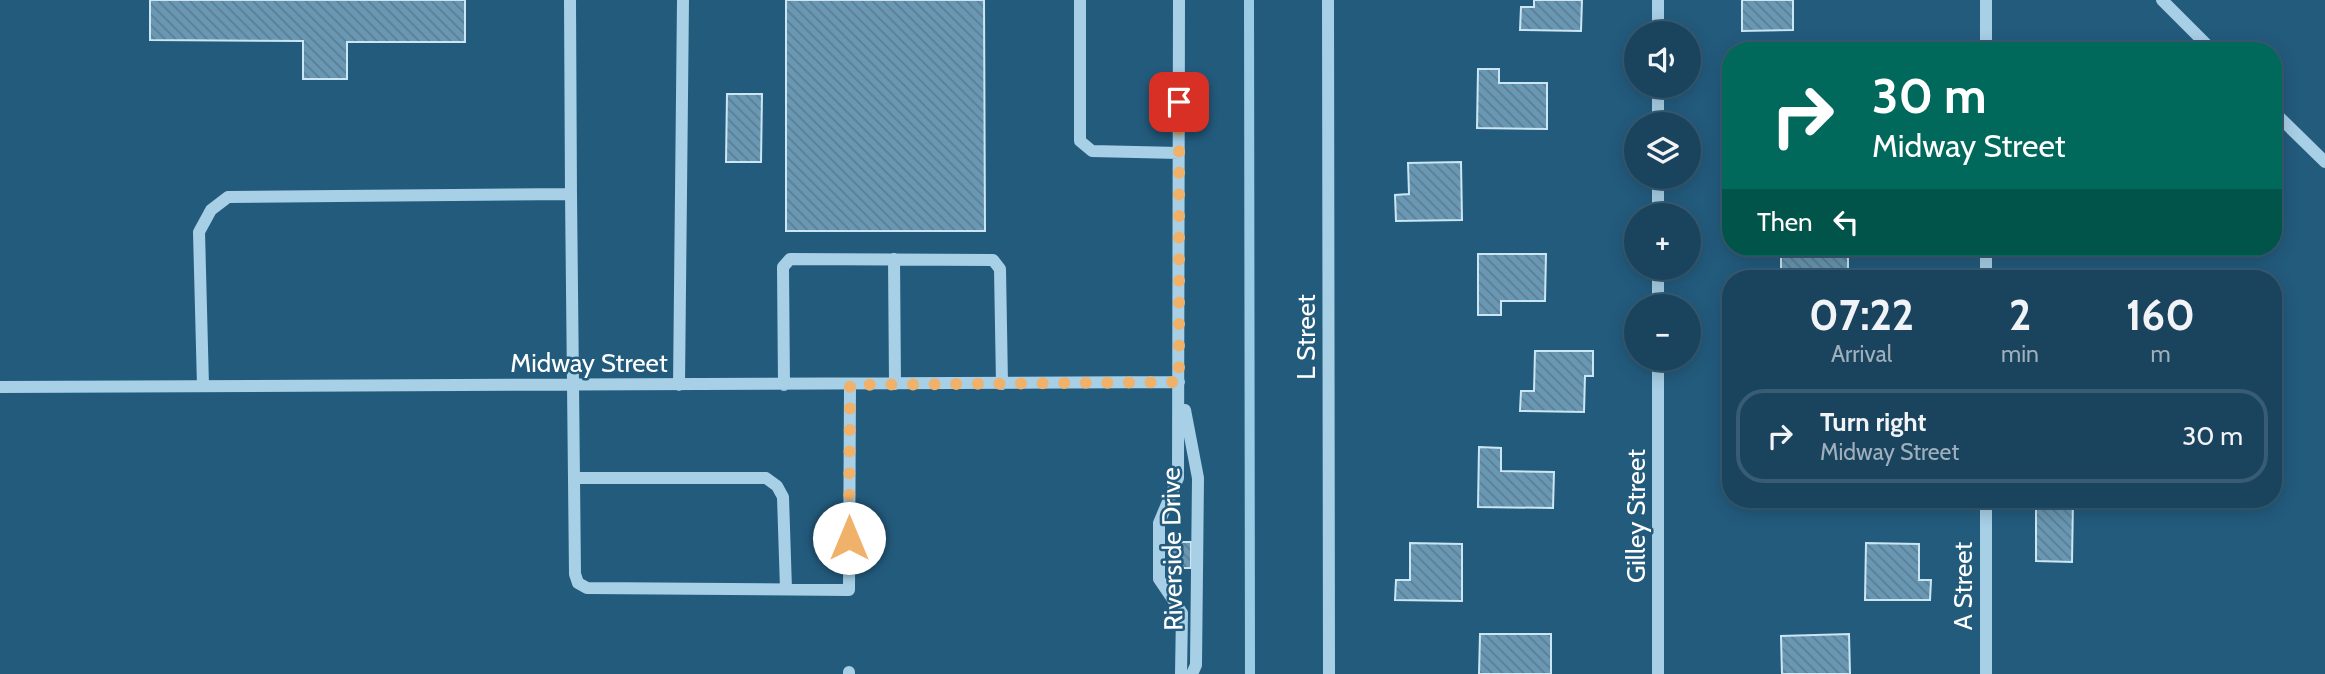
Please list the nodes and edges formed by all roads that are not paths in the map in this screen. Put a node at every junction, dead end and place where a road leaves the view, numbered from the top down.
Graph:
1 (570, 0) edge
2 (683, 0) edge
3 (1080, 0) edge
4 (1179, 0) edge
5 (1328, 0) edge
6 (1658, 0) edge
7 (1986, 0) edge
8 (2162, 0) edge
9 (1658, 21) edge
10 (1986, 42) edge
11 (2204, 42) edge
12 (2282, 120) edge
13 (1179, 153) junction
14 (2325, 162) edge
15 (571, 194) junction
16 (894, 259) junction
17 (1658, 371) edge
18 (1179, 382) junction
19 (895, 384) junction
20 (1002, 384) junction
21 (574, 385) junction
22 (679, 385) junction
23 (784, 385) junction
24 (850, 385) junction
25 (203, 386) junction
26 (0, 387) edge
27 (574, 478) junction
28 (1986, 508) edge
29 (786, 589) junction
30 (1181, 674) edge
31 (1192, 674) edge
32 (1329, 674) edge
33 (1658, 674) edge
34 (1986, 674) edge

1 - 15 street
2 - 22 street
3 - 13 street
4 - 13 street, Riverside Drive
5 - 32 street, L Street
6 - 9 street
7 - 10 street
8 - 11 street
12 - 14 street
13 - 18 street, Riverside Drive
15 - 21 street
15 - 25 street
16 - 19 street
16 - 20 street
16 - 23 street
17 - 33 street, Gilley Street
18 - 20 street, Midway Street
18 - 30 street, Riverside Drive
18 - 31 street, Riverside Drive
19 - 20 street, Midway Street
19 - 24 street, Midway Street
21 - 22 street, Midway Street
21 - 25 street, Midway Street
21 - 27 street
22 - 23 street, Midway Street
23 - 24 street, Midway Street
24 - 29 street
25 - 26 street, Midway Street
27 - 29 street
27 - 29 street
28 - 34 street, A Street

